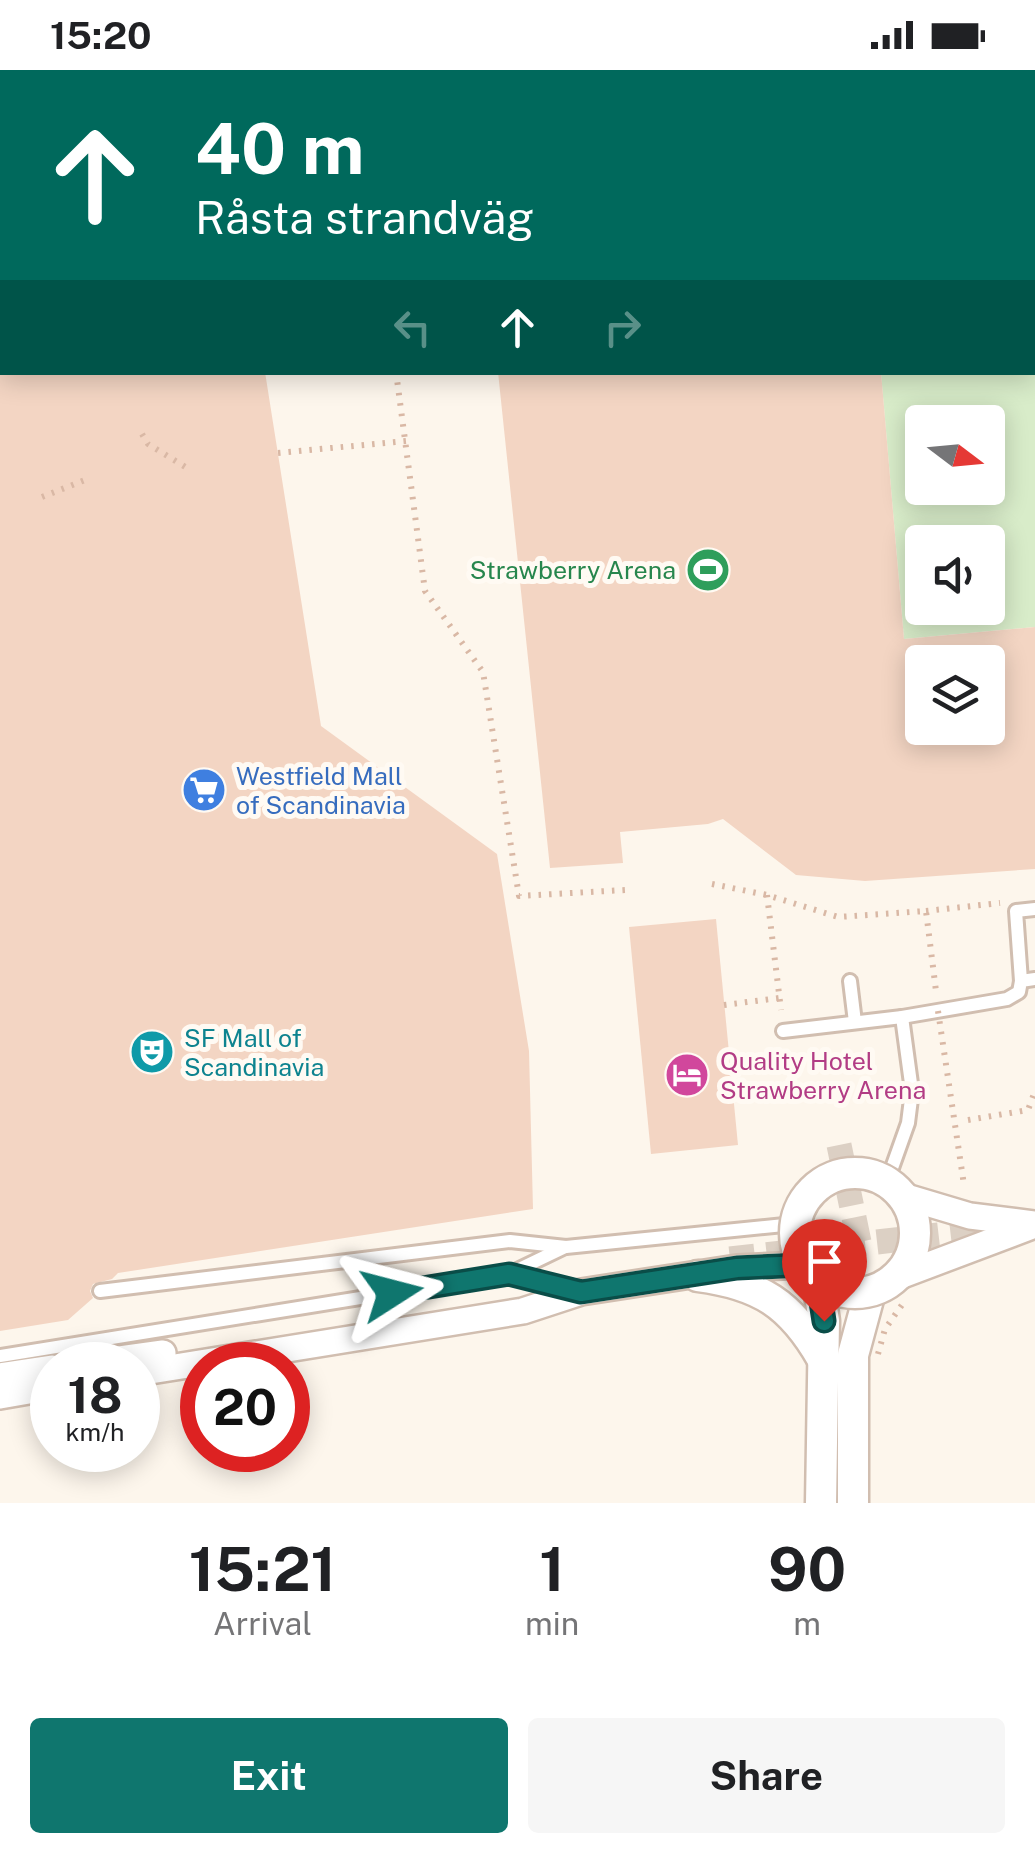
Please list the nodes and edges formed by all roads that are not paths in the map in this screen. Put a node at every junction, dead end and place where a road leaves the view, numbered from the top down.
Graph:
1 (1035, 909) edge
2 (1028, 980) edge
3 (850, 981) dead end
4 (902, 1017) junction
5 (855, 1022) junction
6 (783, 1031) road end
7 (895, 1189) junction
8 (1035, 1216) edge
9 (794, 1224) junction
10 (1035, 1226) edge
11 (566, 1246) junction
12 (730, 1259) tunnel mouth
13 (509, 1274) junction
14 (811, 1274) junction
15 (698, 1276) junction
16 (898, 1277) junction
17 (100, 1291) dead end
18 (581, 1292) junction
19 (870, 1292) junction
20 (160, 1353) edge
21 (0, 1356) edge
22 (822, 1358) junction
23 (160, 1369) edge
24 (30, 1371) edge
25 (0, 1376) edge
26 (30, 1391) edge
27 (0, 1396) edge
28 (821, 1503) edge
29 (853, 1503) edge

1 - 2 lane
2 - 4 lane
3 - 5 lane
4 - 5 lane
4 - 7 lane
5 - 6 lane
7 - 9 street, bridge
7 - 10 street, bridge
7 - 16 street, bridge
8 - 10 street
9 - 11 lane
9 - 14 street, bridge
10 - 16 street, bridge
11 - 13 lane
11 - 17 lane
12 - 20 street
13 - 18 lane, bridge
13 - 21 lane
14 - 15 street
14 - 19 street, bridge
14 - 22 street
15 - 18 street
15 - 22 street
16 - 19 street, bridge
18 - 23 street
19 - 29 street
22 - 28 street
24 - 25 street
26 - 27 street

